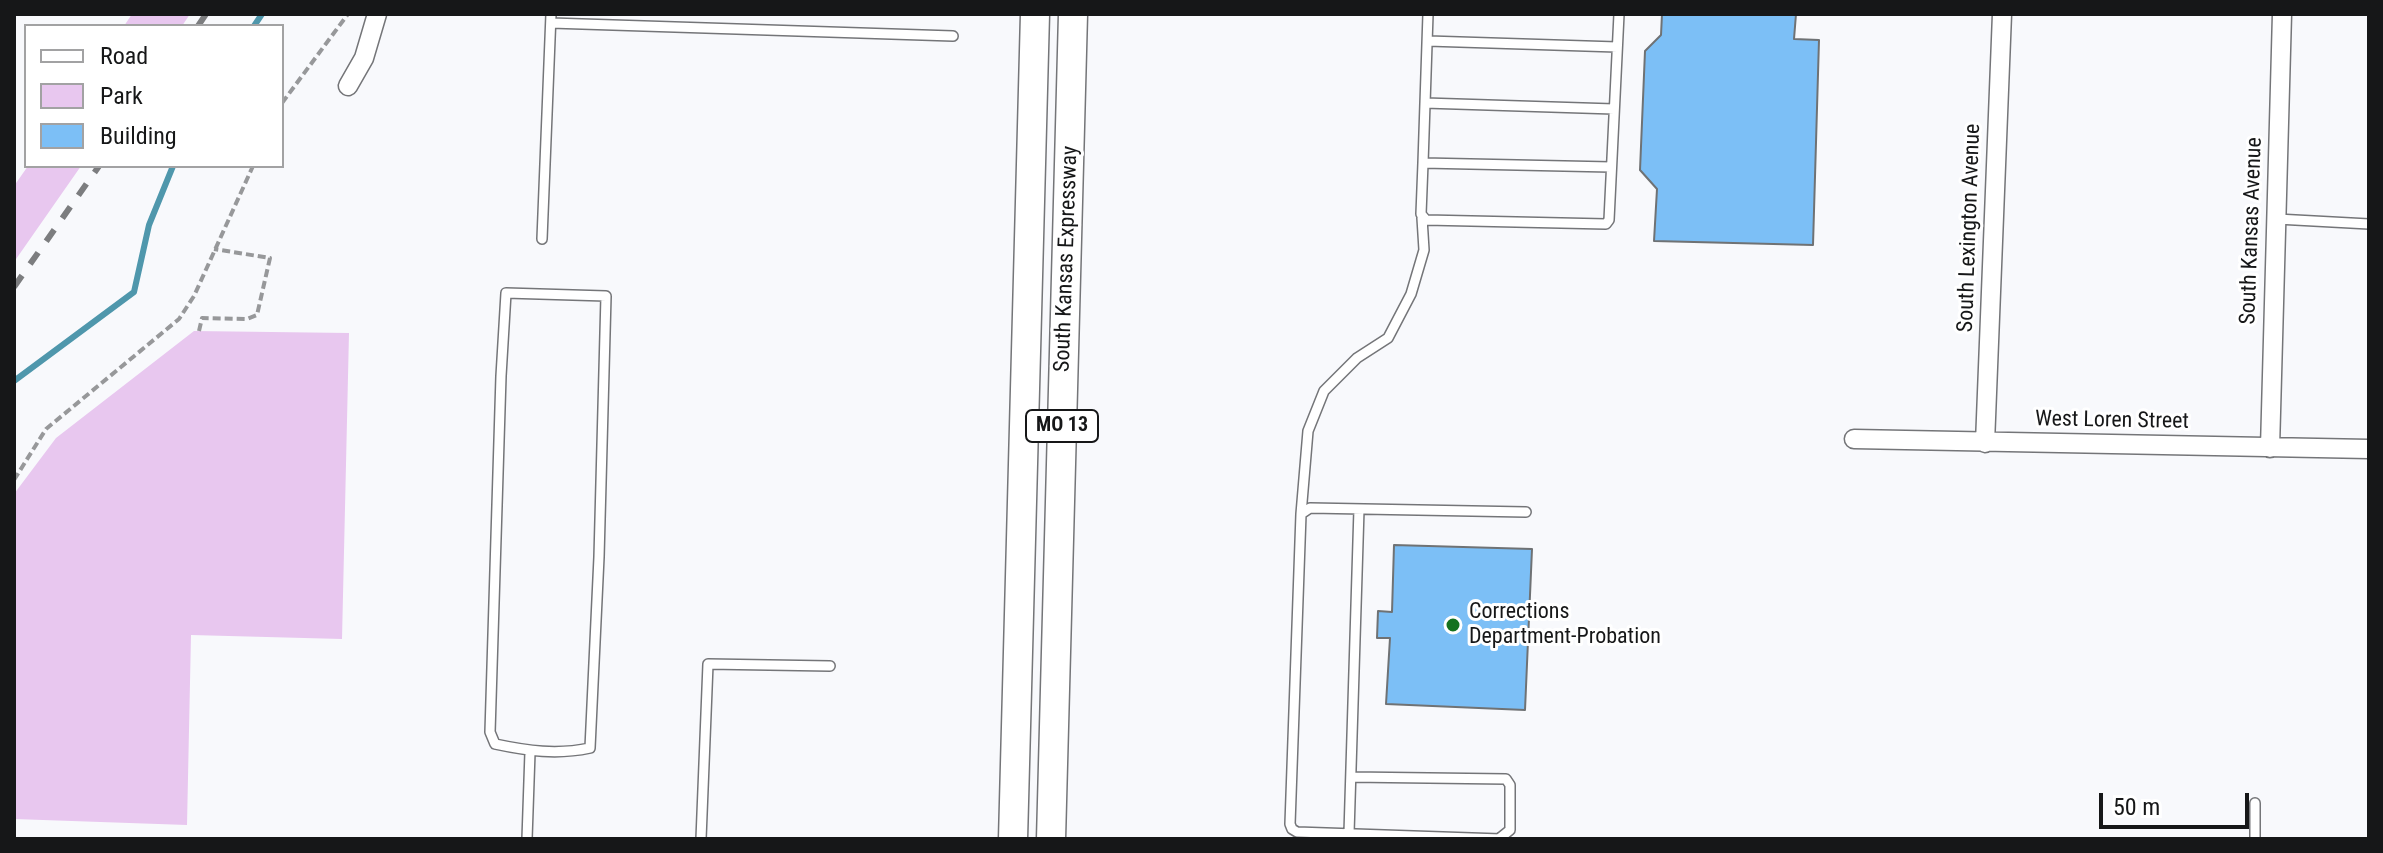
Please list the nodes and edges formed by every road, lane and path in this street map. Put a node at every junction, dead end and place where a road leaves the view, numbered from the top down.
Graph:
1 (348, 14) edge
2 (377, 14) edge
3 (1035, 14) edge
4 (1073, 14) edge
5 (1428, 14) edge
6 (1619, 14) edge
7 (2002, 14) edge
8 (2282, 14) edge
9 (551, 18) edge
10 (953, 36) dead end
11 (1428, 41) junction
12 (1617, 47) junction
13 (348, 86) dead end
14 (284, 100) edge
15 (1425, 103) junction
16 (1614, 109) junction
17 (1423, 163) junction
18 (1611, 167) junction
19 (252, 168) edge
20 (1422, 218) junction
21 (2276, 219) junction
22 (2369, 224) edge
23 (542, 239) dead end
24 (214, 249) junction
25 (199, 331) dead end
26 (1854, 439) dead end
27 (1985, 443) junction
28 (2270, 448) junction
29 (2369, 449) edge
30 (14, 480) edge
31 (1359, 509) junction
32 (1526, 512) dead end
33 (1301, 514) junction
34 (830, 666) dead end
35 (530, 752) junction
36 (1351, 777) junction
37 (2255, 803) dead end
38 (1349, 833) junction
39 (1316, 836) edge
40 (527, 839) edge
41 (701, 839) edge
42 (1013, 839) edge
43 (1051, 839) edge
44 (1501, 839) edge
45 (2255, 839) edge

1 - 14 path
2 - 13 street
3 - 42 main road, South Kansas Expressway / MO 13
4 - 43 main road, South Kansas Expressway / MO 13
5 - 11 lane
6 - 12 lane
7 - 27 street, South Lexington Avenue
8 - 21 street, South Kansas Avenue
9 - 10 lane
9 - 23 lane
11 - 12 lane
11 - 15 lane
12 - 16 lane
15 - 16 lane
15 - 17 lane
16 - 18 lane
17 - 18 lane
17 - 20 lane
18 - 20 lane
19 - 24 path
20 - 33 lane
21 - 22 lane
21 - 28 street, South Kansas Avenue
24 - 25 path
24 - 30 path
26 - 27 street, West Loren Street
27 - 28 street, West Loren Street
28 - 29 street, West Loren Street
31 - 32 lane
31 - 33 lane
31 - 36 lane
33 - 39 lane
34 - 41 lane
35 - 35 lane
35 - 40 lane
36 - 38 lane
36 - 44 lane
37 - 45 lane
38 - 39 lane
38 - 44 lane

